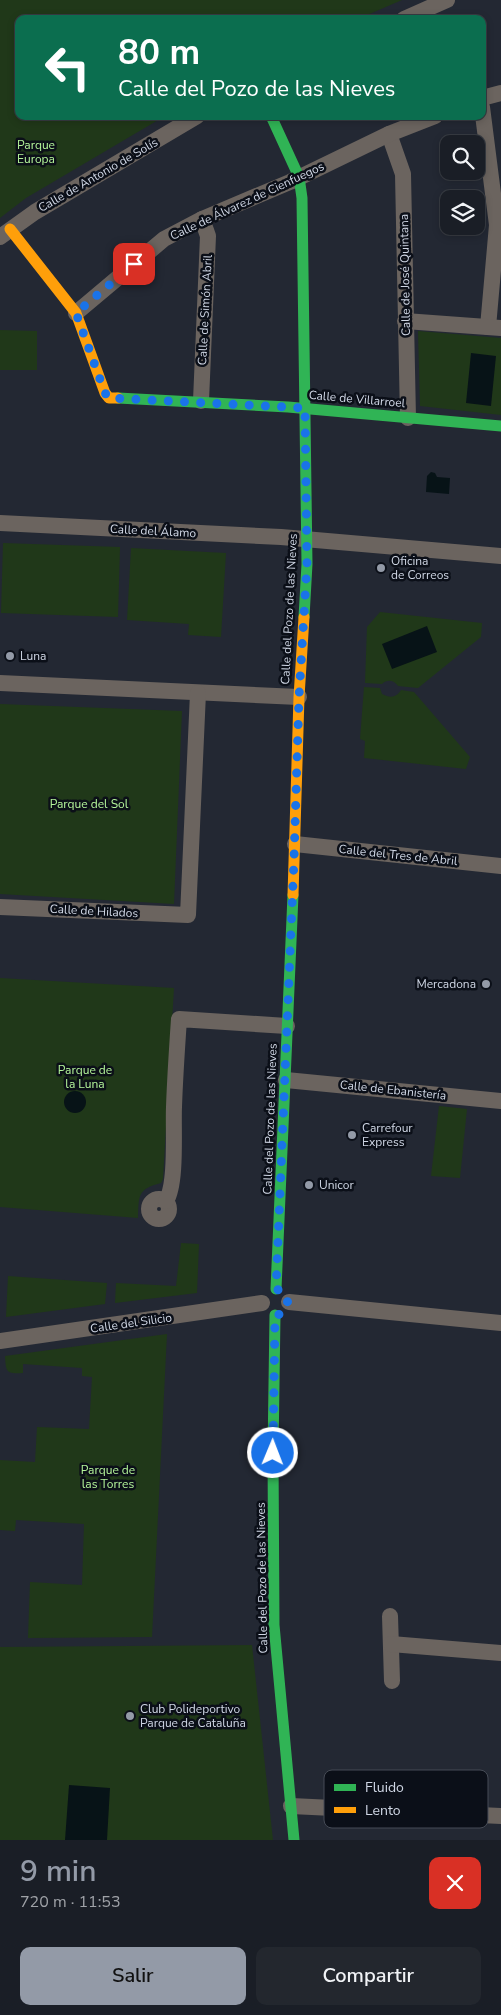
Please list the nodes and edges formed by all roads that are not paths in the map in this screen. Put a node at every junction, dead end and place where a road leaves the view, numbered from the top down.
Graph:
1 (447, 0) edge
2 (413, 15) edge
3 (501, 93) edge
4 (486, 97) edge
5 (190, 120) edge
6 (273, 120) edge
7 (425, 120) edge
8 (484, 120) edge
9 (389, 134) junction
10 (299, 178) junction
11 (202, 220) junction
12 (5, 232) edge
13 (76, 313) junction
14 (405, 321) junction
15 (495, 328) edge
16 (201, 402) junction
17 (305, 408) junction
18 (408, 418) junction
19 (501, 426) edge
20 (0, 523) edge
21 (306, 539) junction
22 (501, 556) edge
23 (0, 683) edge
24 (198, 693) junction
25 (299, 697) junction
26 (295, 844) junction
27 (501, 866) edge
28 (0, 907) edge
29 (287, 1026) junction
30 (286, 1080) junction
31 (501, 1101) edge
32 (166, 1201) dead end
33 (276, 1289) junction
34 (289, 1302) junction
35 (262, 1303) junction
36 (275, 1316) junction
37 (501, 1323) edge
38 (0, 1341) edge
39 (390, 1616) dead end
40 (391, 1644) junction
41 (501, 1653) edge
42 (392, 1681) dead end
43 (291, 1806) junction
44 (324, 1808) edge
45 (488, 1815) edge
46 (501, 1816) edge
47 (294, 1840) edge

1 - 2 street
3 - 4 street
5 - 12 street, Calle de Antonio de Solís
6 - 10 street, Calle del Pozo de las Nieves
7 - 9 street, Calle de Álvarez de Cienfuegos
8 - 15 street
9 - 10 street, Calle de Álvarez de Cienfuegos
9 - 14 street, Calle de José Quintana
10 - 11 street, Calle de Álvarez de Cienfuegos
10 - 17 street, Calle del Pozo de las Nieves
11 - 13 street, Calle de Álvarez de Cienfuegos
11 - 16 street, Calle de Simón Abril
12 - 13 street, Calle de Villarroel
13 - 16 street, Calle de Villarroel
14 - 15 street
14 - 18 street, Calle de José Quintana
16 - 17 street, Calle de Villarroel
17 - 18 street, Calle de Villarroel
17 - 21 street, Calle del Pozo de las Nieves
18 - 19 street, Calle de Villarroel
20 - 21 street, Calle del Álamo
21 - 22 street, Calle del Álamo
21 - 25 street, Calle del Pozo de las Nieves
23 - 24 street
24 - 25 street
24 - 28 street, Calle de Hilados
25 - 26 street, Calle del Pozo de las Nieves
26 - 27 street, Calle del Tres de Abril
26 - 29 street, Calle del Pozo de las Nieves
29 - 30 street, Calle del Pozo de las Nieves
29 - 32 street
30 - 31 street, Calle de Ebanistería
30 - 33 street, Calle del Pozo de las Nieves
33 - 34 street
33 - 35 street
34 - 36 street
34 - 37 street
35 - 36 street
35 - 38 street, Calle del Silicio
36 - 43 street, Calle del Pozo de las Nieves
39 - 40 street
40 - 41 street
40 - 42 street
43 - 44 street
43 - 47 street, Calle del Pozo de las Nieves
45 - 46 street

